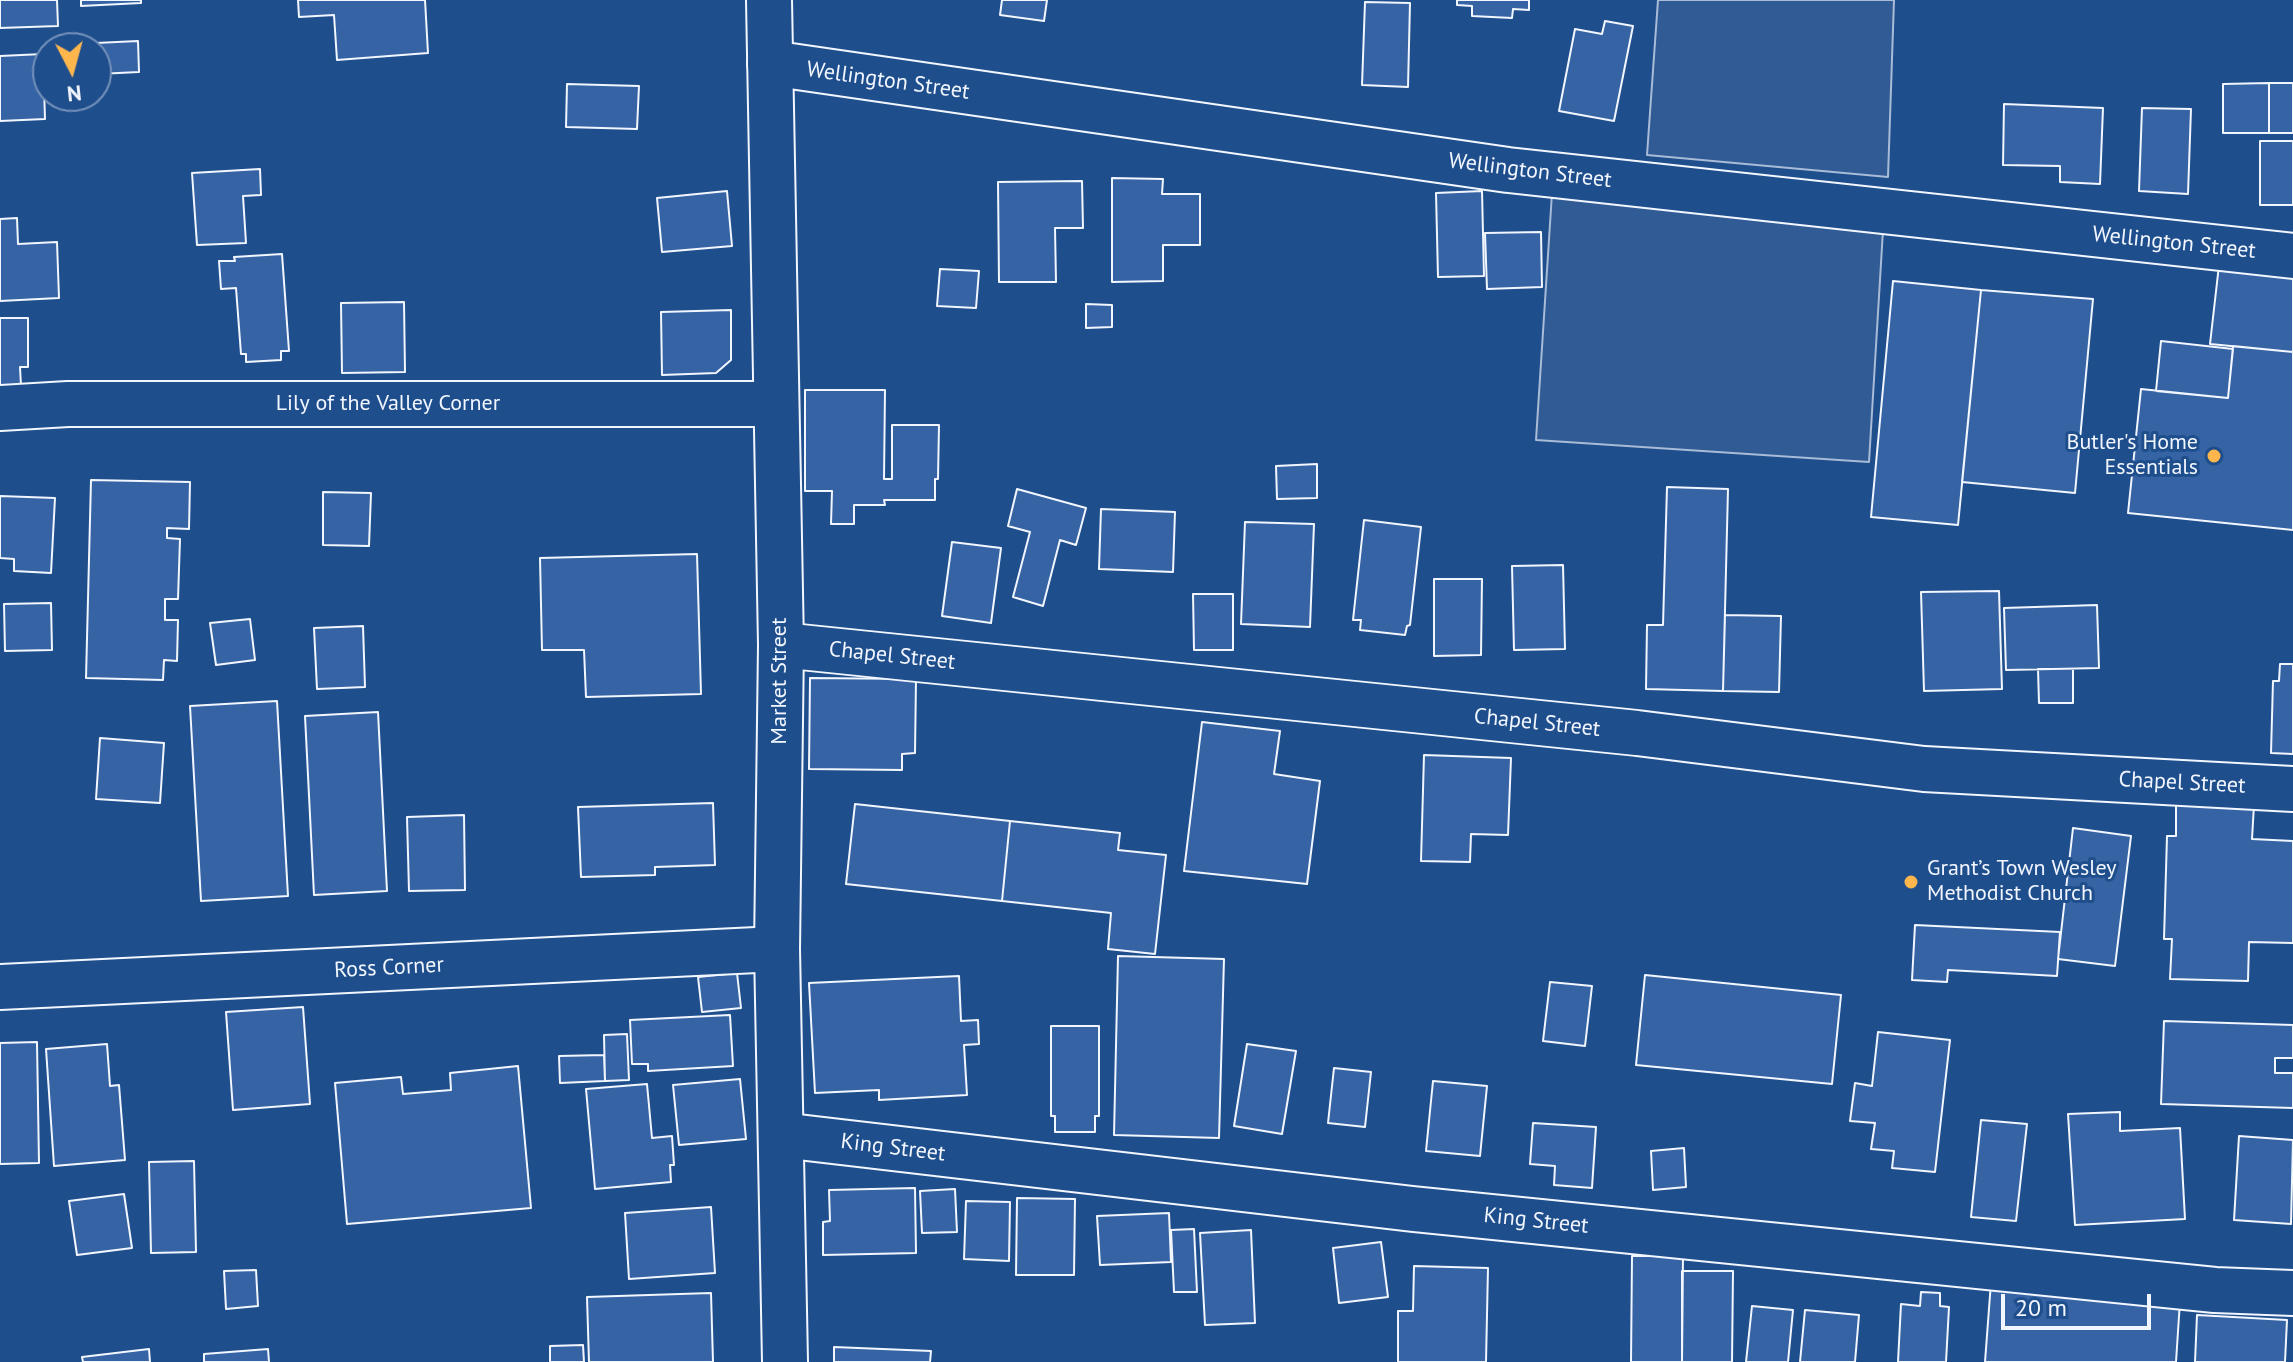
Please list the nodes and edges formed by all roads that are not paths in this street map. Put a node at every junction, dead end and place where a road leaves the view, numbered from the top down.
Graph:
1 (769, 0) edge
2 (770, 63) junction
3 (2293, 256) edge
4 (776, 404) junction
5 (0, 408) edge
6 (781, 645) junction
7 (2293, 789) edge
8 (777, 949) junction
9 (0, 987) edge
10 (781, 1135) junction
11 (2293, 1293) edge
12 (785, 1362) edge

1 - 2 street, Market Street
2 - 3 street, Wellington Street
2 - 4 street, Market Street
4 - 5 street, Lily of the Valley Corner
4 - 6 street, Market Street
6 - 7 street, Chapel Street
6 - 8 street, Market Street
8 - 9 street, Ross Corner
8 - 10 street, Market Street
10 - 11 street, King Street
10 - 12 street, Market Street

